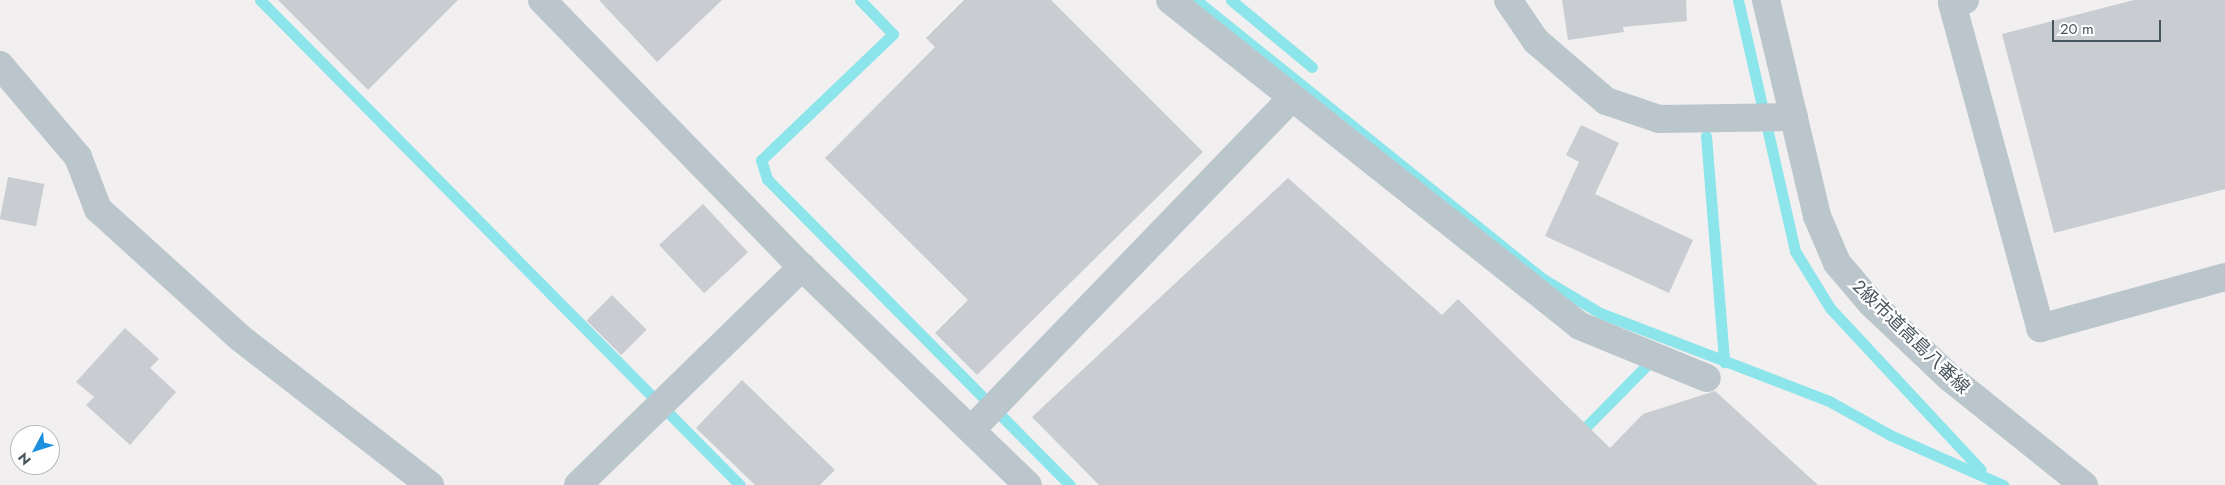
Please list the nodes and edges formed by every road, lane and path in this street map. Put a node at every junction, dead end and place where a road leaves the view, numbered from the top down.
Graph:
1 (542, 0) edge
2 (1170, 0) edge
3 (1508, 0) edge
4 (1766, 0) edge
5 (1956, 1) edge
6 (2, 74) edge
7 (1290, 100) junction
8 (1794, 117) junction
9 (802, 267) junction
10 (2225, 277) edge
11 (1707, 378) dead end
12 (972, 429) junction
13 (430, 485) edge
14 (578, 485) edge
15 (1028, 485) edge
16 (2084, 485) edge

1 - 9 street
2 - 7 street
3 - 8 street
4 - 8 street, 2級市道高島八番線
5 - 10 street
6 - 13 street
7 - 11 street
7 - 12 street
8 - 16 street, 2級市道高島八番線
9 - 12 street
9 - 14 street
12 - 15 street

